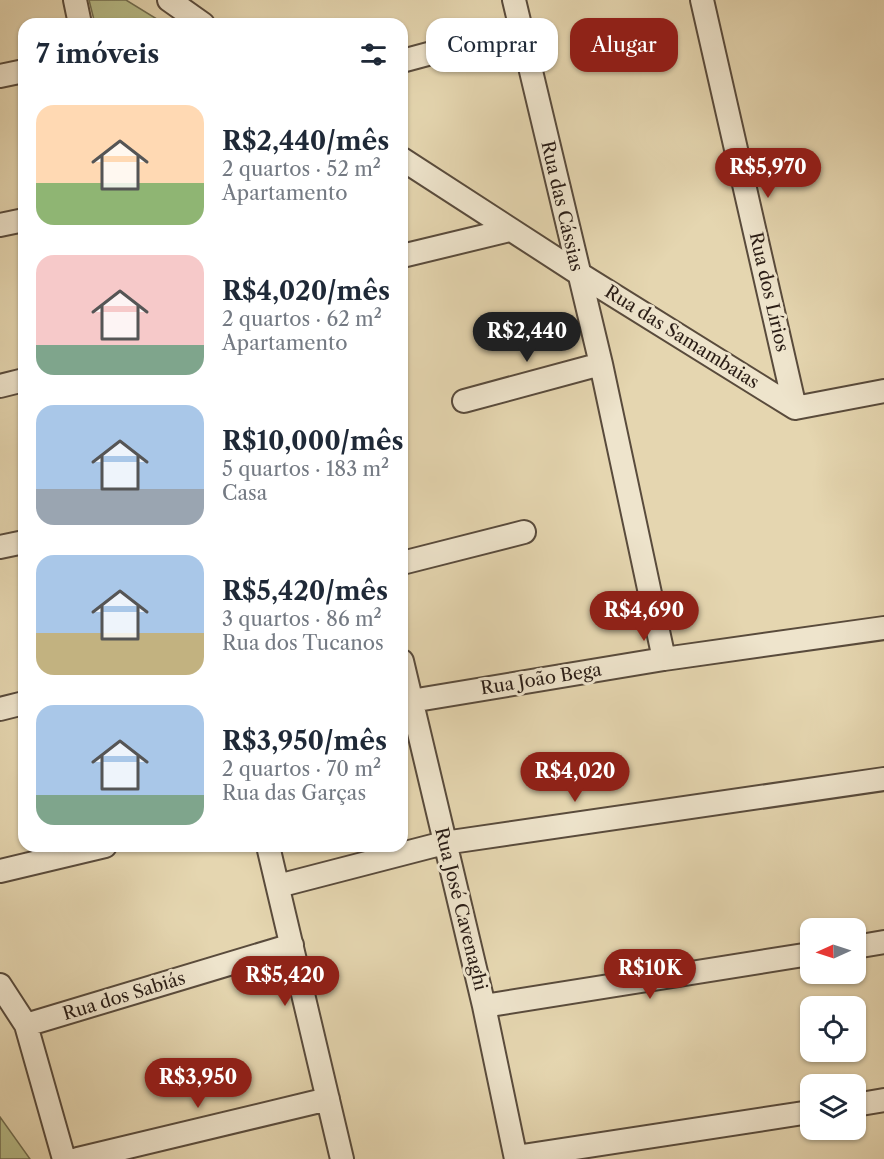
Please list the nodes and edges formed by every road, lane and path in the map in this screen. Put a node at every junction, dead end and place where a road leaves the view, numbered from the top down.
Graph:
1 (75, 0) edge
2 (169, 0) edge
3 (514, 0) edge
4 (702, 0) edge
5 (79, 18) edge
6 (194, 18) edge
7 (518, 18) edge
8 (426, 54) edge
9 (408, 59) edge
10 (18, 72) edge
11 (530, 72) edge
12 (0, 76) edge
13 (408, 163) edge
14 (18, 221) edge
15 (0, 225) edge
16 (510, 230) junction
17 (408, 255) edge
18 (578, 273) junction
19 (601, 364) junction
20 (18, 382) edge
21 (0, 386) edge
22 (884, 391) edge
23 (464, 401) dead end
24 (795, 408) junction
25 (524, 532) dead end
26 (18, 543) edge
27 (0, 547) edge
28 (408, 561) edge
29 (884, 628) edge
30 (664, 659) junction
31 (408, 688) edge
32 (411, 701) junction
33 (18, 704) edge
34 (0, 709) edge
35 (884, 779) edge
36 (444, 843) junction
37 (80, 852) edge
38 (270, 852) edge
39 (0, 871) edge
40 (278, 886) junction
41 (884, 942) edge
42 (292, 945) junction
43 (866, 945) edge
44 (800, 956) edge
45 (0, 986) edge
46 (484, 1006) junction
47 (26, 1025) junction
48 (328, 1099) junction
49 (884, 1100) edge
50 (866, 1103) edge
51 (800, 1114) edge
52 (516, 1158) edge
53 (64, 1159) edge
54 (78, 1159) edge
55 (342, 1159) edge

1 - 5 street
2 - 6 street
3 - 7 street, Rua das Cássias
4 - 24 street, Rua dos Lírios
8 - 9 street
10 - 12 street
11 - 18 street, Rua das Cássias
13 - 16 street, Rua das Samambaias
14 - 15 street
16 - 17 street
16 - 18 street, Rua das Samambaias
18 - 19 street, Rua das Cássias
18 - 24 street, Rua das Samambaias
19 - 23 street
19 - 30 street, Rua das Cássias
20 - 21 street
22 - 24 street
25 - 28 street
26 - 27 street
29 - 30 street, Rua João Bega
30 - 32 street, Rua João Bega
31 - 32 street, Rua José Cavenaghi
32 - 36 street, Rua José Cavenaghi
33 - 34 street
35 - 36 street
36 - 40 street
36 - 46 street, Rua José Cavenaghi
37 - 39 street
38 - 40 street
40 - 42 street
41 - 43 street
42 - 47 street, Rua dos Sabiás
42 - 48 street
44 - 46 street
45 - 47 street
46 - 52 street, Rua José Cavenaghi
47 - 53 street
48 - 54 street
48 - 55 street
49 - 50 street
51 - 52 street

